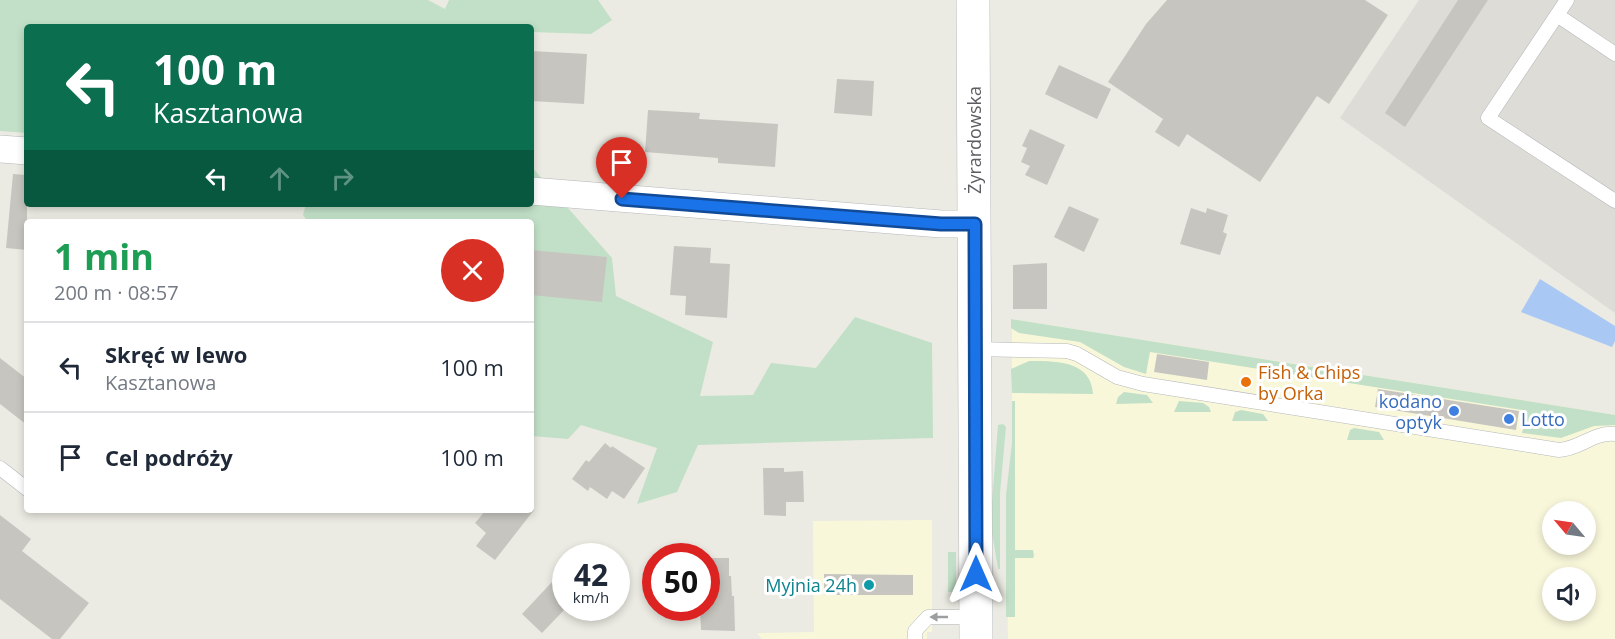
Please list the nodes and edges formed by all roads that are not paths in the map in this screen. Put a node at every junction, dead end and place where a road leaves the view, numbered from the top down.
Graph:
1 (973, 0) edge
2 (1567, 0) edge
3 (1557, 15) junction
4 (1615, 54) edge
5 (0, 149) edge
6 (24, 151) edge
7 (534, 191) edge
8 (1615, 201) edge
9 (975, 224) junction
10 (975, 349) junction
11 (1615, 434) edge
12 (0, 468) edge
13 (24, 487) edge
14 (976, 628) edge
15 (915, 639) edge

1 - 9 main road, Żyrardowska
2 - 3 lane
3 - 4 lane
3 - 8 lane
5 - 6 street
7 - 9 street
9 - 10 main road, Żyrardowska
10 - 11 lane
10 - 14 main road, Żyrardowska
12 - 13 lane
14 -> 15 lane

